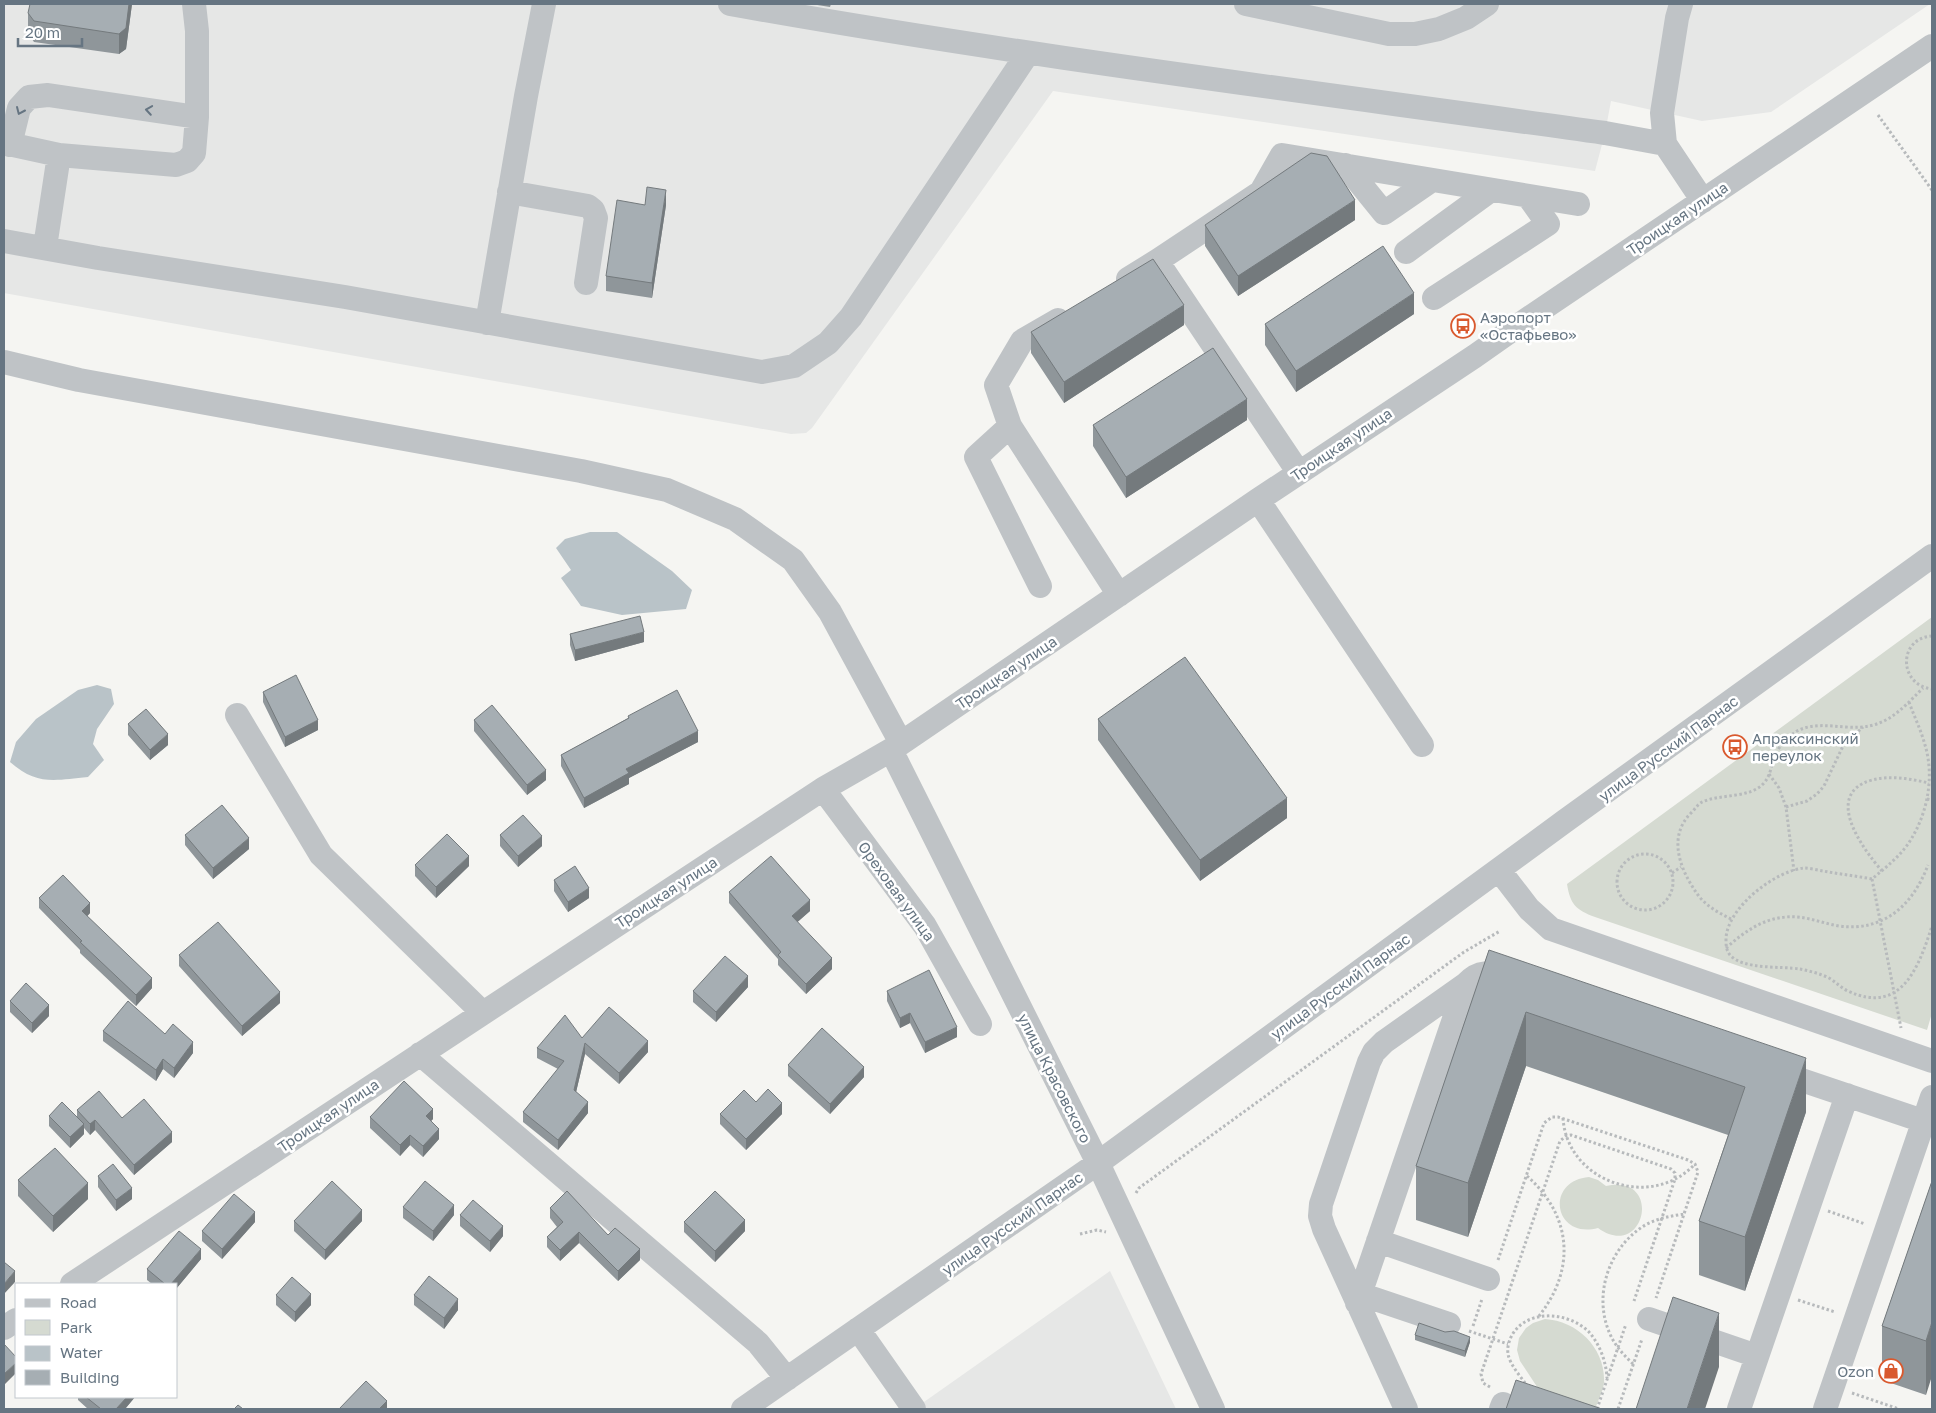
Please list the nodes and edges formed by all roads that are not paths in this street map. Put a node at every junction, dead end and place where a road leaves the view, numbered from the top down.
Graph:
1 (194, 4) edge
2 (544, 4) edge
3 (730, 4) edge
4 (1246, 4) edge
5 (1487, 4) edge
6 (1681, 4) edge
7 (1932, 46) edge
8 (1028, 53) junction
9 (197, 117) junction
10 (7, 144) edge
11 (1665, 144) junction
12 (60, 155) junction
13 (1345, 165) junction
14 (1432, 180) junction
15 (1491, 190) junction
16 (509, 192) junction
17 (1528, 196) junction
18 (1703, 201) junction
19 (1578, 204) dead end
20 (4, 241) edge
21 (45, 247) junction
22 (1406, 252) dead end
23 (1157, 261) junction
24 (586, 283) dead end
25 (1106, 291) edge
26 (1434, 298) dead end
27 (1072, 311) edge
28 (487, 323) junction
29 (4, 362) edge
30 (1010, 426) junction
31 (1299, 473) junction
32 (1258, 500) junction
33 (1932, 556) edge
34 (1040, 586) dead end
35 (1119, 595) junction
36 (237, 715) dead end
37 (1422, 745) dead end
38 (896, 746) junction
39 (823, 789) junction
40 (1499, 870) junction
41 (1466, 984) junction
42 (1536, 989) edge
43 (483, 1013) junction
44 (980, 1024) dead end
45 (420, 1054) junction
46 (1932, 1061) edge
47 (1752, 1063) edge
48 (1847, 1095) junction
49 (1932, 1097) edge
50 (1928, 1123) edge
51 (1098, 1164) junction
52 (1378, 1241) junction
53 (1488, 1279) road end
54 (74, 1283) edge
55 (1359, 1298) junction
56 (1637, 1314) road end
57 (15, 1321) edge
58 (4, 1328) edge
59 (1460, 1328) road end
60 (858, 1329) junction
61 (1757, 1356) junction
62 (787, 1379) junction
63 (743, 1409) edge
64 (914, 1409) edge
65 (1213, 1409) edge
66 (1406, 1409) edge
67 (1739, 1409) edge
68 (1825, 1409) edge

1 - 9 street
2 - 16 street
3 - 8 street
4 - 5 street
6 - 11 street
7 - 18 street, Троицкая улица
8 - 11 street
8 - 28 street
9 -> 10 street
9 - 12 street
10 - 12 street
11 - 18 street
12 - 21 street
13 - 14 street
13 - 14 street
13 - 23 street
14 - 15 street
15 - 17 street
15 - 22 street
16 - 24 street
16 - 28 street
17 - 19 street
17 - 26 street
18 - 31 street, Троицкая улица
20 - 21 street
21 - 28 street
23 - 25 street
23 - 31 street
27 - 30 street
29 - 38 street, улица Красовского
30 - 34 street
30 - 35 street
31 - 32 street, Троицкая улица
32 - 35 street, Троицкая улица
32 - 37 street
33 - 40 street, улица Русский Парнас
35 - 38 street, Троицкая улица
36 - 43 street
38 - 39 street, Троицкая улица
38 - 51 street, улица Красовского
39 - 43 street, Троицкая улица
39 - 44 street, Ореховая улица
40 - 46 street
40 - 51 street, улица Русский Парнас
41 - 42 street
41 - 52 street
41 - 55 street
43 - 45 street, Троицкая улица
45 - 54 street, Троицкая улица
45 - 62 street
47 - 48 street
48 - 50 street
48 - 61 street
49 - 50 street
50 - 68 street
51 - 60 street, улица Русский Парнас
51 - 65 street, улица Красовского
52 - 53 street
52 - 55 street
55 - 59 street
55 - 66 street
56 - 61 street
57 - 58 street
60 - 62 street, улица Русский Парнас
60 - 64 street
61 - 67 street
62 - 63 street, улица Русский Парнас

